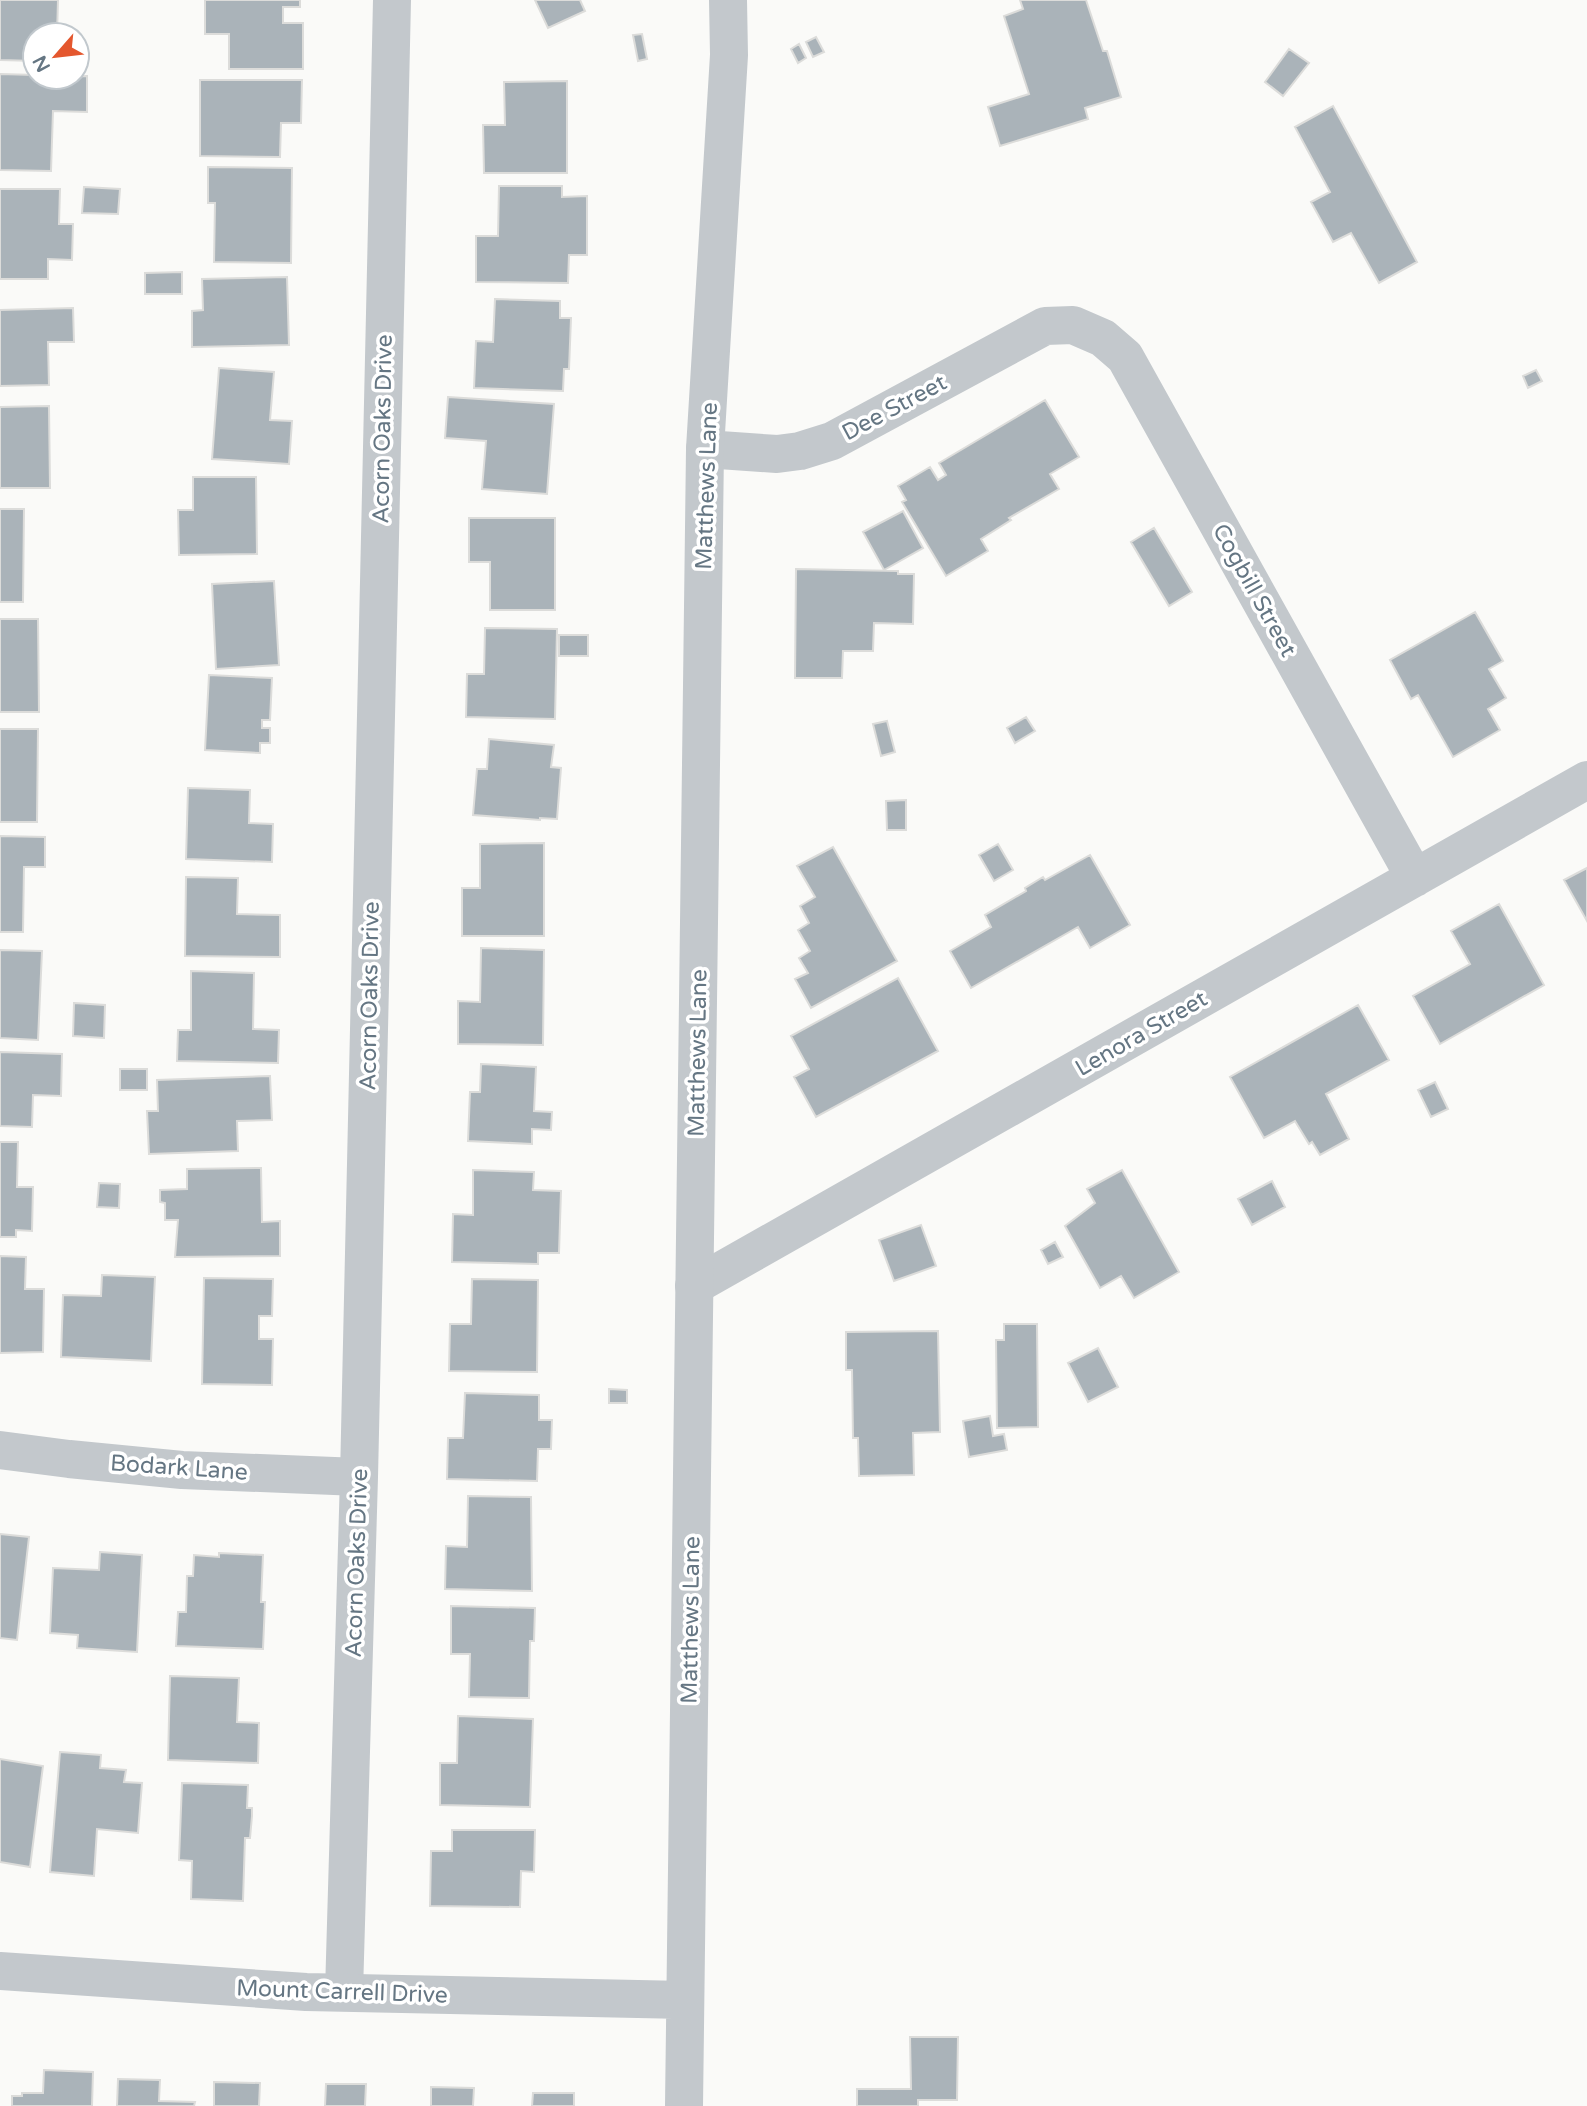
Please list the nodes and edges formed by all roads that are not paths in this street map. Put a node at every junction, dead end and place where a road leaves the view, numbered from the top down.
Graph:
1 (392, 0) edge
2 (728, 0) edge
3 (1073, 325) joint
4 (705, 449) junction
5 (1587, 780) edge
6 (1415, 878) junction
7 (694, 1286) junction
8 (0, 1450) edge
9 (359, 1477) junction
10 (0, 1971) edge
11 (344, 1992) junction
12 (685, 2000) junction
13 (684, 2106) edge

1 - 9 street, Acorn Oaks Drive
2 - 4 street, Matthews Lane
3 - 4 street, Dee Street
3 - 6 street, Cogbill Street
4 - 7 street, Matthews Lane
5 - 6 street, Lenora Street
6 - 7 street, Lenora Street
7 - 12 street, Matthews Lane
8 - 9 street, Bodark Lane
9 - 11 street, Acorn Oaks Drive
10 - 11 street, Mount Carrell Drive
11 - 12 street, Mount Carrell Drive
12 - 13 street, Matthews Lane

